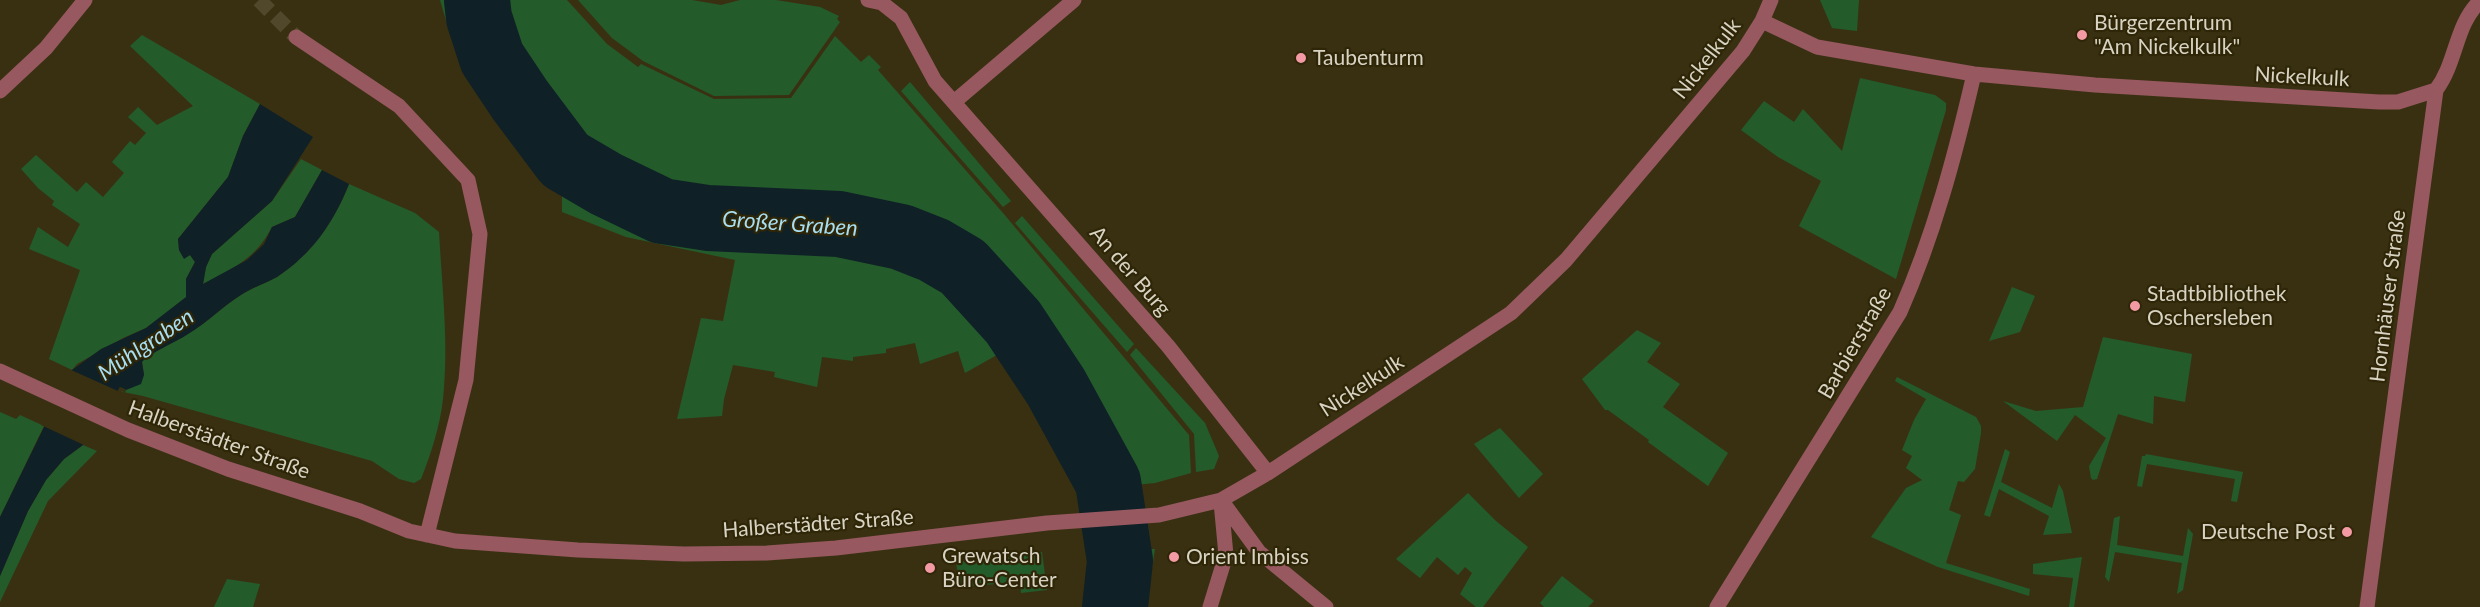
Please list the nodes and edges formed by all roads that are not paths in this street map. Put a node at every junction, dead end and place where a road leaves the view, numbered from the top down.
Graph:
1 (85, 0) edge
2 (1074, 0) edge
3 (1772, 0) edge
4 (878, 1) edge
5 (2480, 1) edge
6 (1762, 21) junction
7 (297, 37) tunnel mouth
8 (1974, 74) junction
9 (2436, 90) junction
10 (0, 91) edge
11 (954, 102) junction
12 (0, 371) edge
13 (1268, 473) junction
14 (1216, 501) junction
15 (427, 535) junction
16 (1210, 607) edge
17 (1326, 607) edge
18 (1717, 607) edge
19 (2367, 607) edge

1 - 10 street
2 - 11 street
3 - 6 street
4 - 11 street, An der Burg
5 - 9 street, Hornhäuser Straße
6 - 8 street, Nickelkulk
6 - 13 street, Nickelkulk
7 - 15 street
8 - 9 street, Nickelkulk
8 - 18 street, Barbierstraße
9 - 19 street, Hornhäuser Straße
11 - 13 street, An der Burg
12 - 15 street, Halberstädter Straße
13 - 14 street, Nickelkulk
14 - 15 street, Halberstädter Straße
14 - 16 street
14 - 17 street

